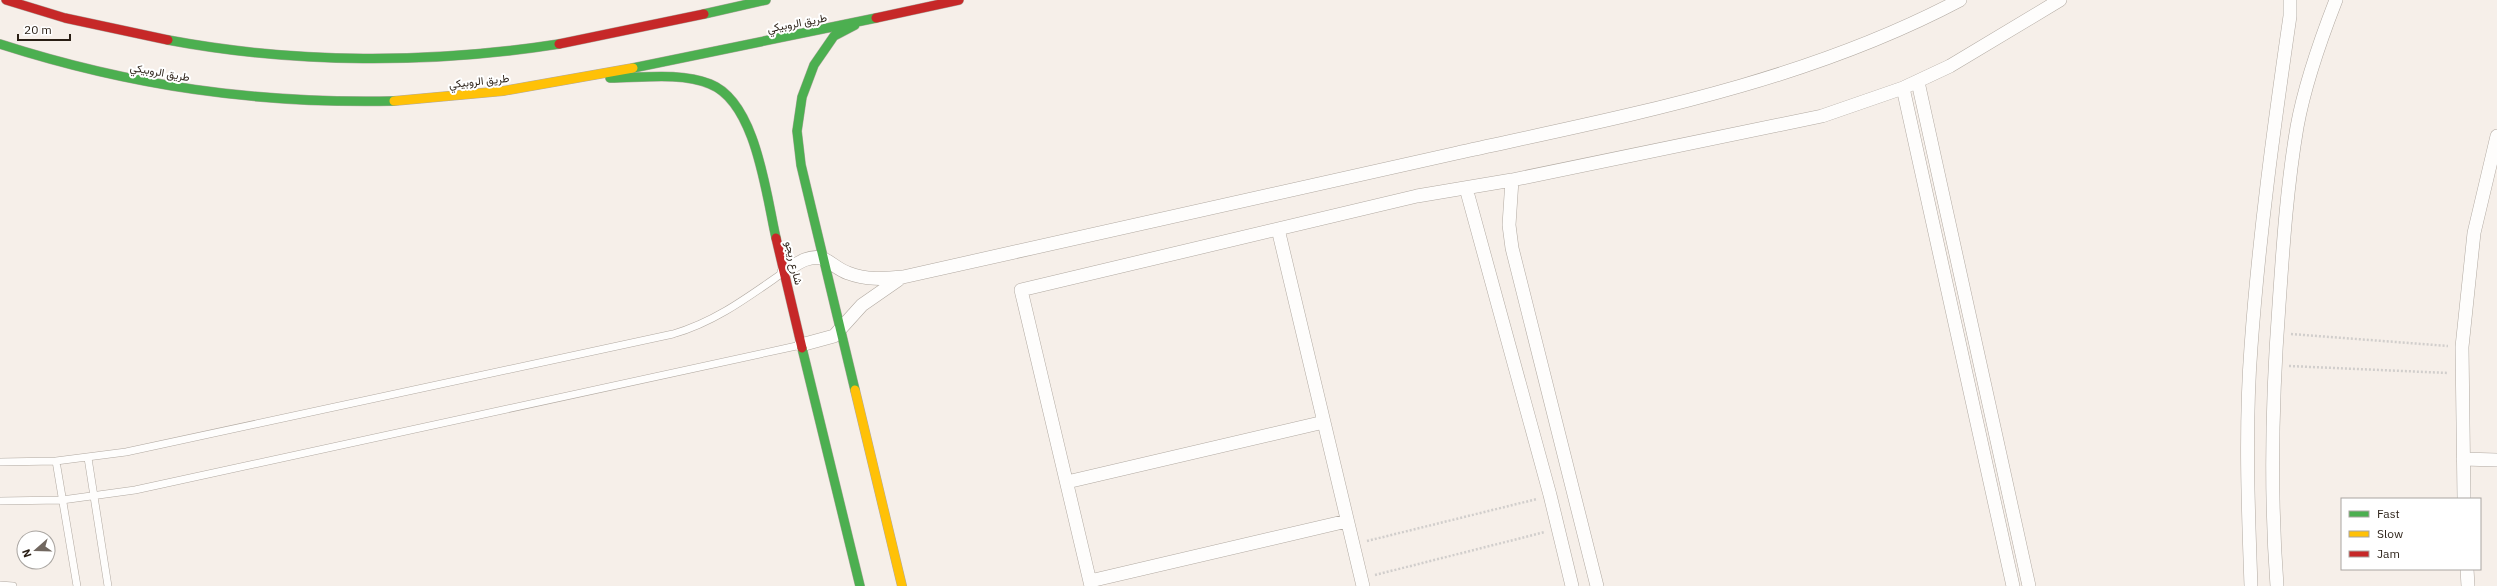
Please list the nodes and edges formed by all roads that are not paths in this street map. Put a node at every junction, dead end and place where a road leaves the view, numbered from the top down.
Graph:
1 (6, 0) edge
2 (766, 0) edge
3 (959, 0) edge
4 (1960, 0) edge
5 (2060, 0) edge
6 (2290, 0) edge
7 (2336, 0) edge
8 (859, 23) junction
9 (0, 44) edge
10 (584, 78) junction
11 (1918, 82) junction
12 (1903, 88) junction
13 (2497, 136) edge
14 (1512, 180) junction
15 (1466, 188) junction
16 (1278, 230) junction
17 (823, 258) junction
18 (784, 272) junction
19 (903, 277) junction
20 (841, 330) junction
21 (801, 345) junction
22 (1981, 370) junction
23 (1966, 374) junction
24 (1324, 422) junction
25 (88, 458) junction
26 (2463, 459) junction
27 (2497, 460) edge
28 (56, 461) junction
29 (0, 462) edge
30 (1067, 482) junction
31 (93, 497) junction
32 (2464, 498) edge
33 (0, 500) edge
34 (62, 500) junction
35 (1347, 521) junction
36 (2467, 570) edge
37 (1362, 582) edge
38 (1091, 584) edge
39 (0, 585) edge
40 (13, 586) edge
41 (77, 586) edge
42 (108, 586) edge
43 (860, 586) edge
44 (902, 586) edge
45 (1572, 586) edge
46 (1597, 586) edge
47 (2013, 586) edge
48 (2029, 586) edge
49 (2251, 586) edge
50 (2277, 586) edge
51 (2468, 586) edge

1 - 2 main road
3 - 8 main road, طريق الروبيكي
4 - 19 street
5 - 11 street
6 - 49 street
7 - 50 street
8 - 10 main road, طريق الروبيكي
8 - 17 main road
9 - 10 main road, طريق الروبيكي
10 - 18 main road, شارع ريجو
11 - 12 street
11 - 22 street
12 - 14 street
12 - 23 street
13 - 26 street
14 - 15 street
14 - 46 street
15 - 16 street
15 - 45 street
16 - 24 street
16 - 30 street
17 - 18 street
17 - 19 street
17 - 20 main road
18 - 21 main road, شارع ريجو
18 - 25 lane
19 - 20 street
20 - 21 street
20 - 44 main road
21 - 31 lane
21 - 43 main road, شارع ريجو
22 - 23 street
22 - 48 street
23 - 47 street
24 - 30 street
24 - 35 street
25 - 28 lane
25 - 31 lane
26 - 27 street
26 - 32 street
28 - 29 lane
28 - 34 lane
30 - 38 street
31 - 34 lane
31 - 42 lane
33 - 34 lane
34 - 41 lane
35 - 37 street
35 - 38 street
36 - 51 street
39 - 40 lane

